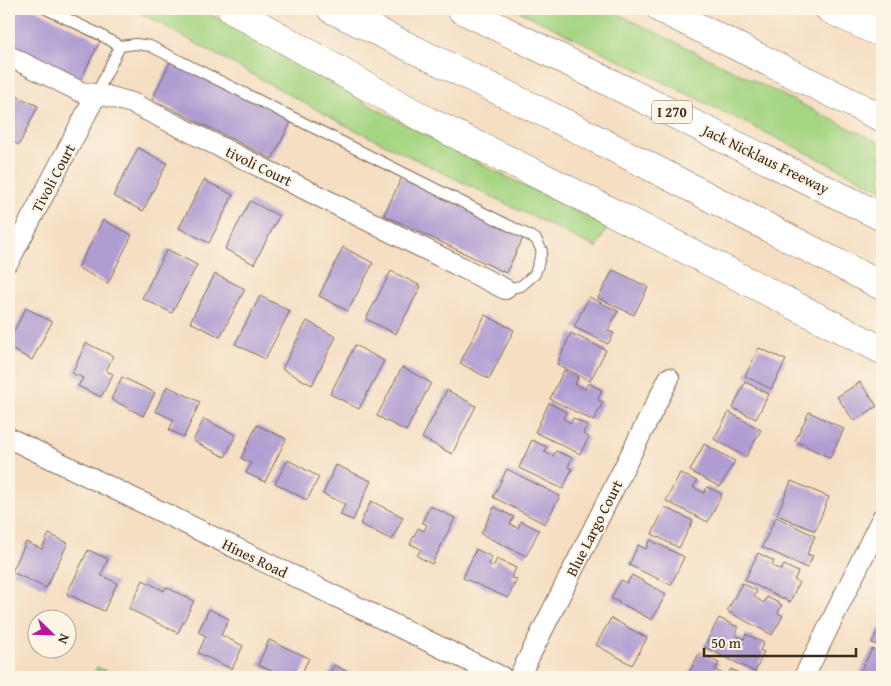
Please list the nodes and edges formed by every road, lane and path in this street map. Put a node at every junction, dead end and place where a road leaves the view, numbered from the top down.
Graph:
1 (46, 9) edge
2 (231, 9) edge
3 (331, 9) edge
4 (461, 9) edge
5 (661, 9) edge
6 (830, 9) edge
7 (882, 34) edge
8 (120, 46) junction
9 (9, 56) edge
10 (96, 95) junction
11 (882, 118) edge
12 (882, 216) edge
13 (9, 260) edge
14 (882, 286) edge
15 (505, 288) joint
16 (882, 350) edge
17 (669, 378) dead end
18 (9, 438) edge
19 (882, 518) edge
20 (502, 677) edge
21 (519, 677) edge
22 (804, 677) edge

1 - 8 lane
2 - 16 highway
3 - 14 highway
4 - 12 highway, Jack Nicklaus Freeway / I 270
5 - 11 highway
6 - 7 highway
8 - 10 lane
8 - 15 lane
9 - 10 street, tivoli Court
10 - 13 street, Tivoli Court
10 - 15 street, tivoli Court
17 - 21 street, Blue Largo Court
18 - 20 street, Hines Road
19 - 22 street

